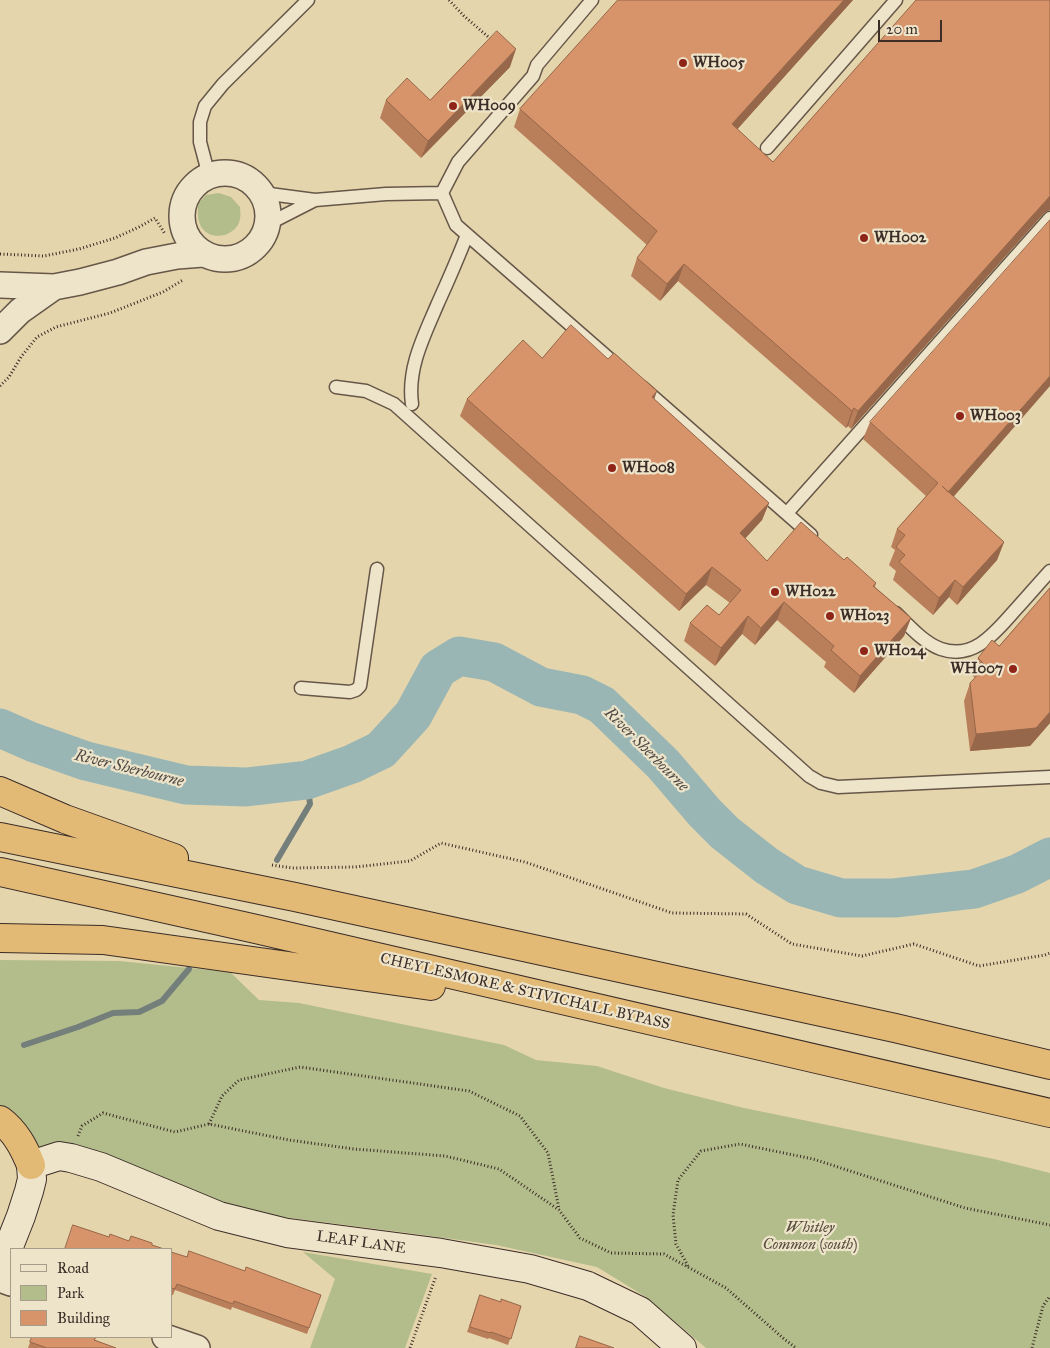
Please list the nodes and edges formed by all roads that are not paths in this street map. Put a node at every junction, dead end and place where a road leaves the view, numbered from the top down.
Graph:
1 (308, 0) edge
2 (592, 0) edge
3 (896, 0) edge
4 (767, 148) dead end
5 (209, 176) junction
6 (262, 193) junction
7 (442, 193) junction
8 (315, 200) junction
9 (1050, 218) edge
10 (268, 224) junction
11 (175, 230) junction
12 (467, 235) junction
13 (203, 254) junction
14 (146, 262) junction
15 (0, 285) edge
16 (54, 287) junction
17 (0, 330) edge
18 (336, 387) dead end
19 (412, 404) dead end
20 (787, 513) junction
21 (820, 543) edge
22 (377, 569) dead end
23 (1050, 570) edge
24 (884, 602) edge
25 (301, 688) dead end
26 (1050, 778) edge
27 (0, 791) edge
28 (0, 837) edge
29 (0, 872) edge
30 (267, 891) junction
31 (0, 938) edge
32 (616, 1012) junction
33 (1050, 1065) edge
34 (1050, 1113) edge
35 (0, 1120) edge
36 (31, 1165) junction
37 (0, 1269) edge
38 (168, 1338) edge
39 (197, 1348) edge
40 (682, 1348) edge

1 - 5 lane
2 - 7 lane
3 - 4 lane
5 - 6 street
5 - 11 street
6 - 8 lane
6 - 10 street
7 - 8 lane
7 - 12 lane
8 - 10 lane
9 - 20 lane
10 - 13 street
11 - 13 street
11 - 14 street
12 - 19 lane
12 - 20 lane
13 - 14 street
14 - 16 street
15 - 16 street
16 - 17 street
18 - 26 lane
20 - 21 lane
22 - 25 lane
23 - 24 lane
27 - 30 highway
28 - 30 highway
29 - 32 highway, CHEYLESMORE & STIVICHALL BYPASS
30 - 33 highway
31 - 32 highway
32 - 34 highway, CHEYLESMORE & STIVICHALL BYPASS
35 - 36 highway
36 - 37 street
36 - 40 street, LEAF LANE
38 - 39 street

